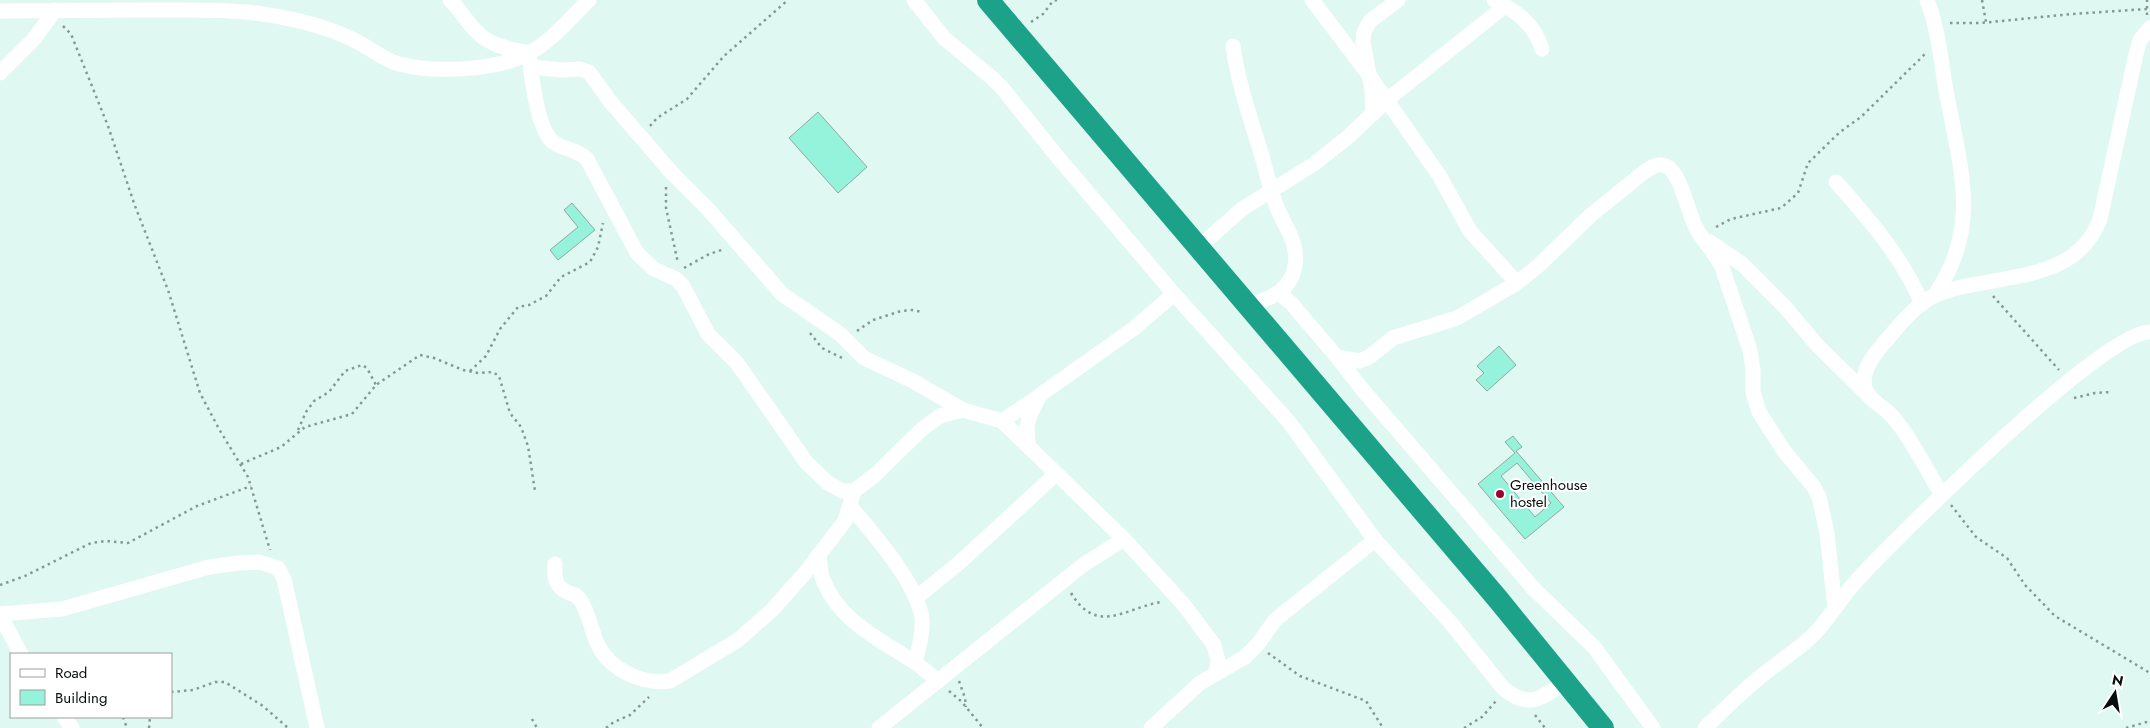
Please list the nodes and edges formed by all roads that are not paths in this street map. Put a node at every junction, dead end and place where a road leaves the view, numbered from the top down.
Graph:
1 (450, 0) edge
2 (589, 0) edge
3 (914, 0) edge
4 (988, 0) edge
5 (1312, 0) edge
6 (1398, 0) edge
7 (1927, 0) edge
8 (1500, 3) edge
9 (104, 5) edge
10 (0, 11) edge
11 (53, 15) junction
12 (2150, 28) edge
13 (1233, 46) dead end
14 (1542, 49) dead end
15 (530, 60) junction
16 (0, 72) edge
17 (1369, 75) junction
18 (1387, 100) junction
19 (1373, 114) junction
20 (1836, 182) dead end
21 (1272, 190) junction
22 (1702, 236) junction
23 (1199, 247) junction
24 (1516, 283) junction
25 (1279, 293) junction
26 (1174, 294) junction
27 (1928, 300) junction
28 (1249, 306) junction
29 (2150, 332) edge
30 (1337, 357) junction
31 (1040, 395) junction
32 (1868, 395) junction
33 (963, 410) junction
34 (1002, 421) junction
35 (1028, 444) junction
36 (1056, 474) junction
37 (854, 491) junction
38 (1942, 495) junction
39 (851, 507) junction
40 (1124, 538) junction
41 (1374, 540) junction
42 (819, 554) junction
43 (555, 564) dead end
44 (917, 597) junction
45 (1834, 608) junction
46 (0, 614) edge
47 (20, 653) edge
48 (915, 662) junction
49 (1216, 674) junction
50 (938, 680) junction
51 (1565, 682) junction
52 (317, 728) edge
53 (879, 728) edge
54 (1151, 728) edge
55 (1603, 728) edge
56 (1653, 728) edge
57 (1705, 728) edge

1 - 15 street
2 - 15 street
3 - 26 street
4 - 23 highway
5 - 17 street
6 - 17 street
7 - 27 street
8 - 14 street
8 - 18 street
9 - 11 street
9 - 15 street
10 - 11 street
11 - 16 street
12 - 27 street
13 - 21 street
15 - 33 street
15 - 37 street
17 - 18 street
17 - 19 street
18 - 19 street
18 - 24 street
19 - 21 street
20 - 27 street
21 - 23 street
21 - 25 street
22 - 24 street
22 - 32 street
22 - 45 street
23 - 28 highway
24 - 30 street
25 - 28 street
25 - 30 street
26 - 31 street
26 - 41 street
27 - 32 street
28 - 51 highway
29 - 38 street
30 - 56 street
31 - 34 street
31 - 35 street
32 - 38 street
33 - 34 street
33 - 37 street
34 - 35 street
35 - 36 street
36 - 40 street
36 - 44 street
37 - 39 street
38 - 45 street
39 - 42 street
39 - 44 street
40 - 49 street
40 - 50 street
41 - 49 street
41 - 51 street
42 - 43 street
42 - 48 street
44 - 48 street
45 - 57 street
46 - 47 street
46 - 52 street
48 - 50 street
49 - 54 street
50 - 53 street
51 - 55 highway

